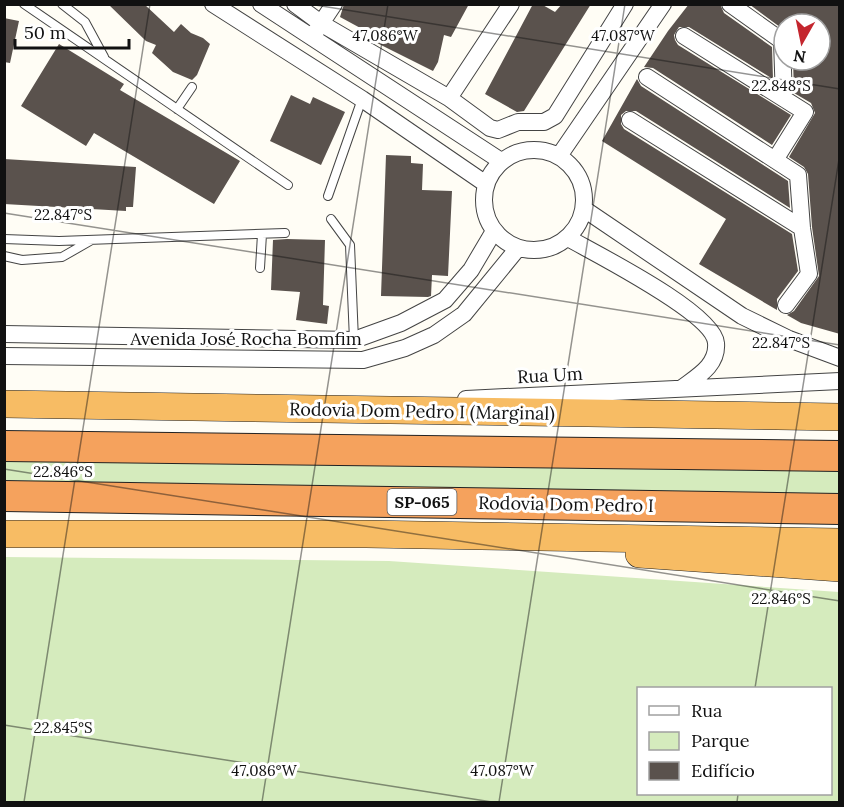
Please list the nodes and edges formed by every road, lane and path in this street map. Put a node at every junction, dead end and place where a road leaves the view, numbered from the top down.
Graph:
1 (24, 4) edge
2 (62, 4) edge
3 (213, 4) edge
4 (261, 4) edge
5 (334, 4) edge
6 (511, 4) edge
7 (625, 4) edge
8 (663, 4) edge
9 (730, 4) edge
10 (302, 6) edge
11 (293, 24) junction
12 (317, 30) junction
13 (684, 36) dead end
14 (106, 60) junction
15 (646, 77) dead end
16 (192, 87) dead end
17 (449, 98) junction
18 (362, 99) junction
19 (784, 99) junction
20 (177, 109) junction
21 (630, 120) dead end
22 (559, 156) junction
23 (775, 160) junction
24 (501, 161) junction
25 (486, 184) junction
26 (288, 185) dead end
27 (328, 196) dead end
28 (584, 209) junction
29 (331, 219) dead end
30 (802, 228) junction
31 (494, 231) junction
32 (285, 233) dead end
33 (262, 234) junction
34 (568, 238) junction
35 (4, 239) edge
36 (93, 240) junction
37 (518, 248) junction
38 (4, 256) edge
39 (260, 268) dead end
40 (786, 305) dead end
41 (4, 334) edge
42 (354, 340) junction
43 (4, 356) edge
44 (840, 358) edge
45 (840, 381) edge
46 (681, 388) junction
47 (4, 404) edge
48 (263, 409) junction
49 (840, 417) edge
50 (4, 446) edge
51 (840, 456) edge
52 (4, 496) edge
53 (840, 509) edge
54 (4, 534) edge
55 (366, 534) junction
56 (840, 542) edge
57 (840, 568) edge

1 - 14 lane
2 - 14 lane
3 - 18 street
4 - 11 street
5 - 12 street
6 - 17 street
7 - 17 street
8 - 22 street
9 - 19 street
10 - 11 street
10 - 12 street
11 - 12 street
12 - 17 street
12 - 24 street
13 - 19 street
14 - 20 lane
15 - 23 street
16 - 20 lane
18 - 25 street
18 - 27 lane
19 - 23 street
20 - 26 lane
21 - 30 street
22 - 24 street
22 - 28 street
23 - 30 street
24 - 25 street
25 - 31 street
28 - 34 street
28 - 44 street
29 - 42 lane
30 - 40 street
31 - 37 street
31 - 42 street, Avenida José Rocha Bomfim
32 - 33 lane
33 - 36 lane
33 - 39 lane
34 - 37 street
34 - 46 street
35 - 36 lane
36 - 38 lane
37 - 43 street, Avenida José Rocha Bomfim
41 - 42 street, Avenida José Rocha Bomfim
45 - 46 street, Rua Um
46 - 48 street, Rua Um
47 - 48 highway, Rodovia Dom Pedro I (Marginal)
48 - 49 highway, Rodovia Dom Pedro I (Marginal)
50 - 51 highway
52 - 53 highway, Rodovia Dom Pedro I / SP-065
54 - 55 highway, SP-065
55 - 56 highway, SP-065
55 - 57 highway

